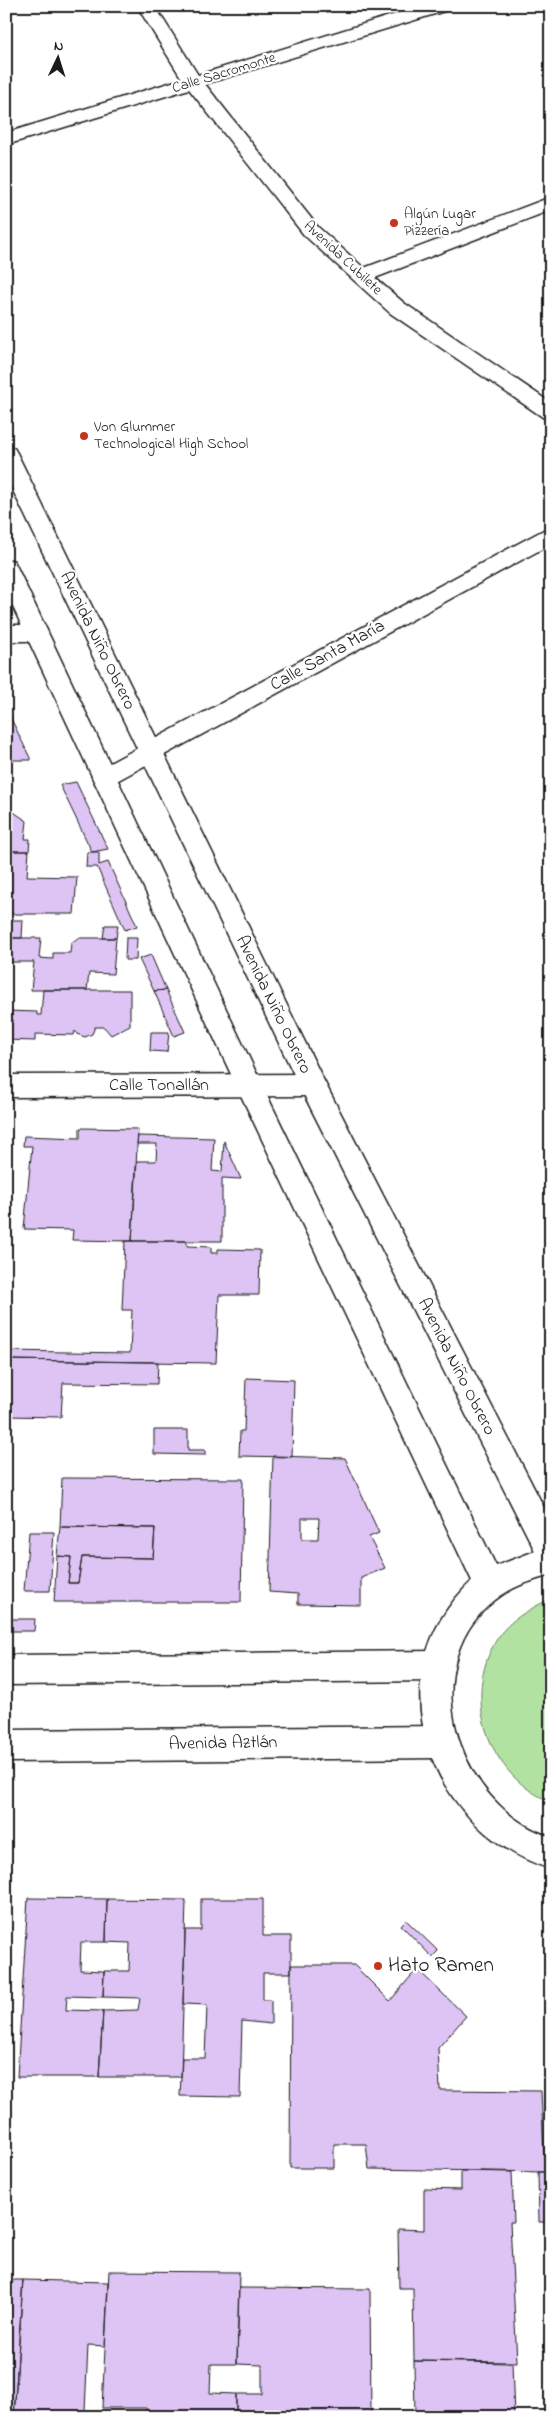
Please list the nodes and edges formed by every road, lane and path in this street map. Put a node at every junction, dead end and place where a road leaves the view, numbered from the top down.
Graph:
1 (146, 6) edge
2 (442, 6) edge
3 (194, 83) junction
4 (6, 139) edge
5 (551, 203) edge
6 (361, 276) junction
7 (551, 413) edge
8 (6, 454) edge
9 (551, 534) edge
10 (6, 567) edge
11 (6, 633) edge
12 (37, 633) junction
13 (151, 752) junction
14 (104, 778) junction
15 (249, 1085) junction
16 (312, 1085) junction
17 (6, 1086) edge
18 (551, 1552) edge
19 (551, 1562) edge
20 (490, 1586) junction
21 (438, 1666) junction
22 (6, 1670) edge
23 (440, 1742) junction
24 (6, 1746) edge
25 (551, 1853) edge

1 - 3 street, Avenida Cubilete
2 - 3 street, Calle Sacromonte
3 - 4 street, Calle Sacromonte
3 - 6 street, Avenida Cubilete
5 - 6 street
6 - 7 street, Avenida Cubilete
8 - 13 street, Avenida Niño Obrero
9 - 13 street, Calle Santa María
10 - 12 street
11 - 12 street
12 - 14 street
13 - 14 street, Calle Santa María
13 - 16 street, Avenida Niño Obrero
14 - 15 street
15 - 16 street, Calle Tonallán
15 - 17 street, Calle Tonallán
15 - 20 street
16 - 18 street, Avenida Niño Obrero
19 - 20 street
20 - 21 street
21 - 22 street
21 - 23 street
23 - 24 street, Avenida Aztlán
23 - 25 street

